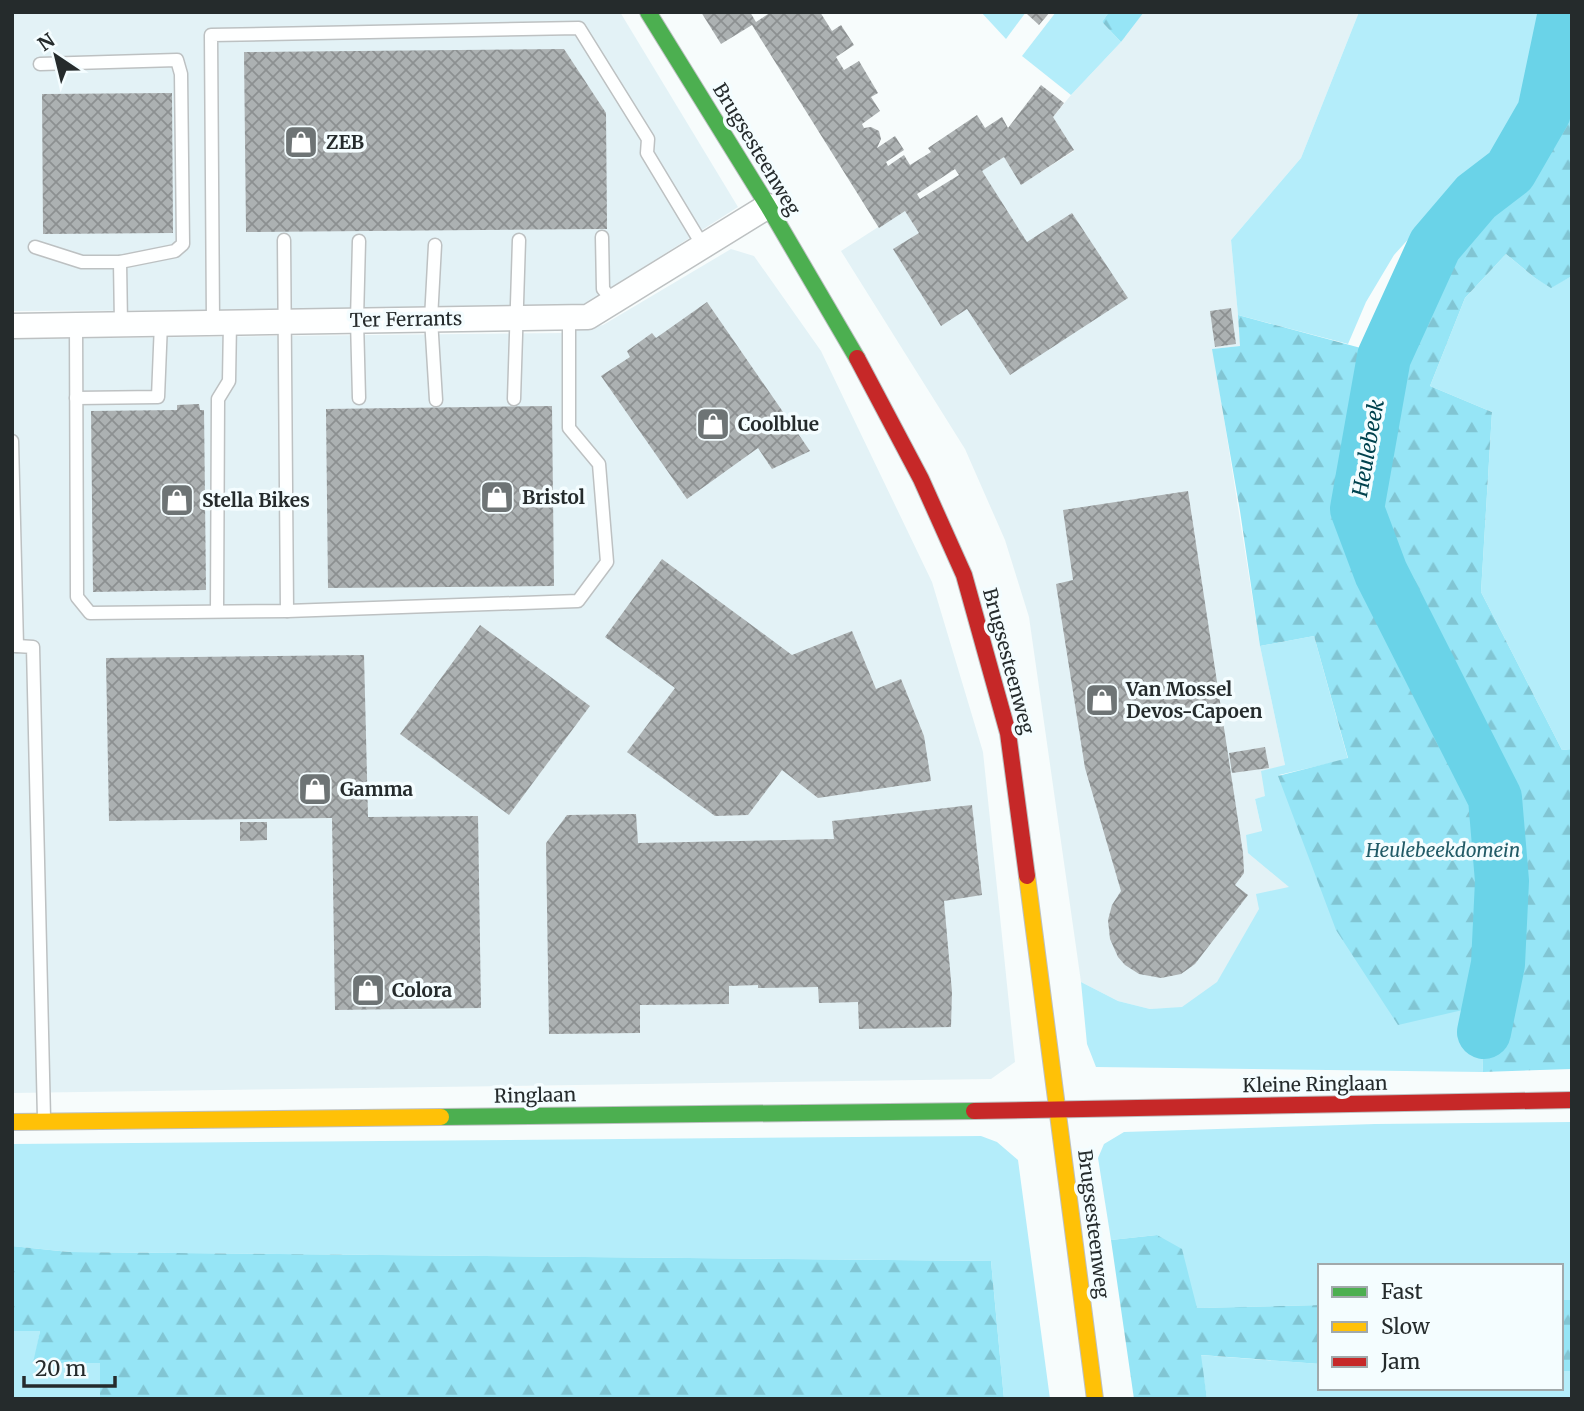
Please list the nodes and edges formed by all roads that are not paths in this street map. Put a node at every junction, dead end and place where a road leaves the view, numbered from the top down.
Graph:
1 (648, 12) edge
2 (40, 64) dead end
3 (768, 206) junction
4 (602, 237) dead end
5 (284, 240) dead end
6 (519, 240) dead end
7 (359, 241) dead end
8 (435, 244) dead end
9 (703, 246) junction
10 (35, 247) dead end
11 (120, 262) junction
12 (613, 301) junction
13 (569, 317) junction
14 (518, 318) junction
15 (431, 319) junction
16 (357, 320) junction
17 (286, 321) junction
18 (222, 322) junction
19 (160, 323) junction
20 (76, 324) junction
21 (121, 324) junction
22 (12, 326) edge
23 (76, 398) junction
24 (359, 398) dead end
25 (436, 400) dead end
26 (514, 400) dead end
27 (12, 441) edge
28 (13, 500) edge
29 (218, 611) junction
30 (287, 611) junction
31 (15, 646) edge
32 (1572, 1100) edge
33 (1058, 1110) junction
34 (44, 1121) junction
35 (12, 1122) edge
36 (1095, 1399) edge

1 - 3 main road, Brugsesteenweg
2 - 11 lane
3 - 9 street, Ter Ferrants
3 - 33 main road, Brugsesteenweg
4 - 12 lane
5 - 17 lane
6 - 14 lane
7 - 16 lane
8 - 15 lane
9 - 12 street, Ter Ferrants
9 - 18 lane
10 - 11 lane
11 - 21 lane
12 - 13 street, Ter Ferrants
13 - 14 street, Ter Ferrants
13 - 30 lane
14 - 15 street, Ter Ferrants
14 - 26 lane
15 - 16 street, Ter Ferrants
15 - 25 lane
16 - 17 street, Ter Ferrants
16 - 24 lane
17 - 18 street, Ter Ferrants
17 - 30 lane
18 - 19 street, Ter Ferrants
18 - 29 lane
19 - 21 street, Ter Ferrants
19 - 23 lane
20 - 21 street, Ter Ferrants
20 - 22 street, Ter Ferrants
20 - 23 lane
23 - 29 lane
27 - 28 lane
28 - 31 lane
29 - 30 lane
31 - 34 lane
32 - 33 main road, Kleine Ringlaan
33 - 34 main road, Ringlaan
33 - 36 main road, Brugsesteenweg
34 - 35 main road, Ringlaan

